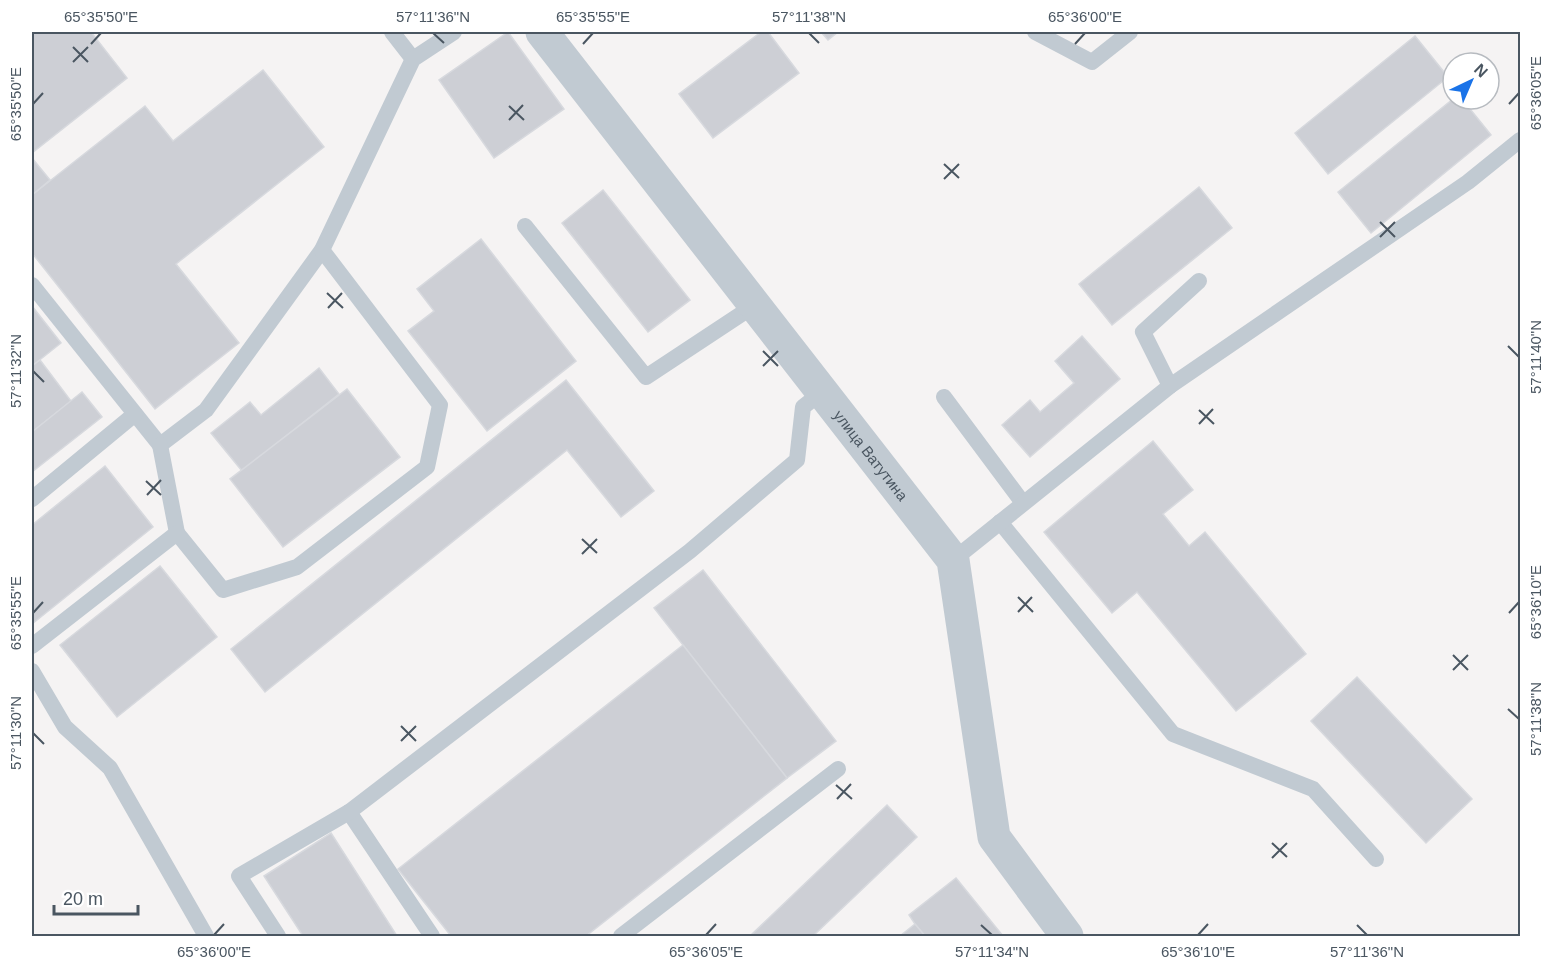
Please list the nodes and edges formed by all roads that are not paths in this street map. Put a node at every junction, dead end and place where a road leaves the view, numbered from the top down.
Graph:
1 (392, 32) edge
2 (454, 32) edge
3 (542, 32) edge
4 (1035, 32) edge
5 (1130, 32) edge
6 (413, 59) junction
7 (1521, 140) edge
8 (525, 226) dead end
9 (322, 250) junction
10 (1199, 281) dead end
11 (32, 285) edge
12 (754, 305) junction
13 (1170, 386) junction
14 (822, 392) junction
15 (944, 397) dead end
16 (135, 414) junction
17 (160, 446) junction
18 (32, 499) edge
19 (1023, 503) junction
20 (1000, 522) junction
21 (177, 533) junction
22 (953, 560) junction
23 (32, 646) edge
24 (32, 671) edge
25 (838, 769) dead end
26 (349, 812) junction
27 (1376, 859) dead end
28 (206, 936) edge
29 (278, 936) edge
30 (432, 936) edge
31 (621, 936) edge
32 (1067, 936) edge

1 - 6 lane
2 - 6 lane
3 - 12 street, улица Ватутина
4 - 5 lane
6 - 9 lane
7 - 13 lane
8 - 12 lane
9 - 17 lane
9 - 21 lane
10 - 13 lane
11 - 16 lane
12 - 14 street, улица Ватутина
13 - 19 lane
14 - 22 street, улица Ватутина
14 - 26 lane
15 - 19 lane
16 - 17 lane
16 - 18 lane
17 - 21 lane
19 - 20 lane
20 - 22 lane
20 - 27 lane
21 - 23 lane
22 - 32 street, улица Ватутина
24 - 28 lane
25 - 31 lane
26 - 29 lane
26 - 30 lane

